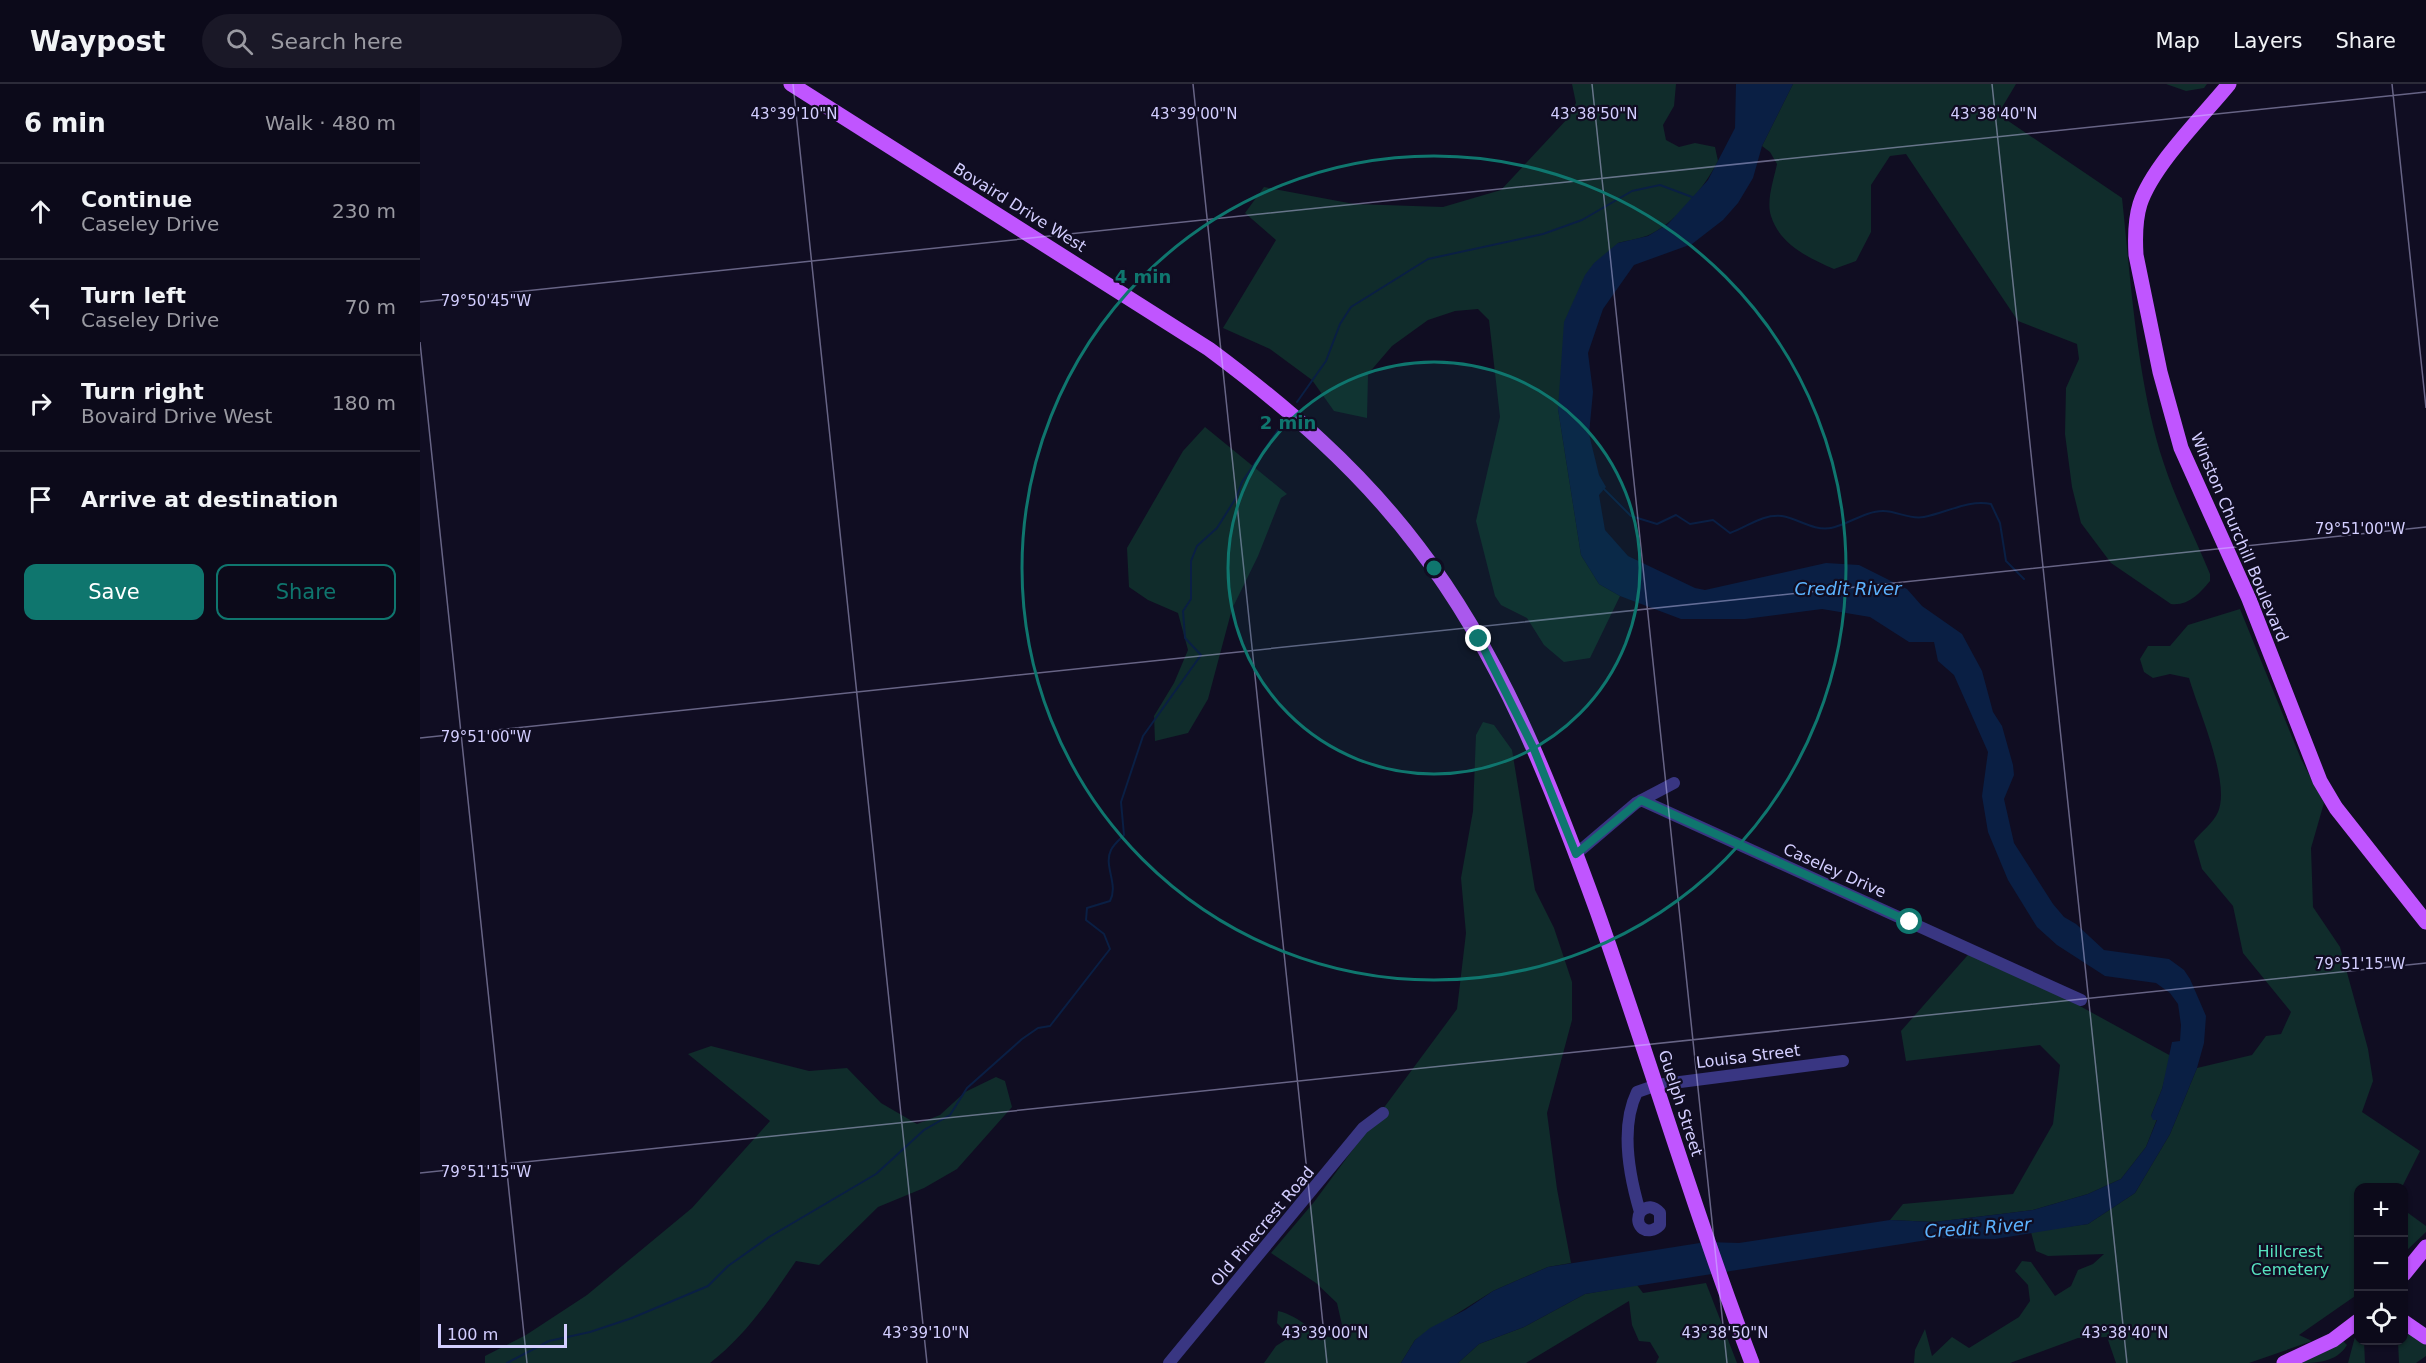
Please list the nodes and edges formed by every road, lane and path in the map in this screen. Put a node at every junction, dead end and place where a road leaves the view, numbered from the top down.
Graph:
1 (791, 84) edge
2 (2229, 84) edge
3 (1674, 783) dead end
4 (1641, 800) junction
5 (1576, 854) junction
6 (2426, 922) edge
7 (2081, 1000) dead end
8 (1843, 1061) dead end
9 (1657, 1085) junction
10 (1383, 1113) dead end
11 (1640, 1212) dead end
12 (2426, 1247) edge
13 (2408, 1268) edge
14 (2354, 1324) edge
15 (2408, 1325) edge
16 (2426, 1337) edge
17 (1169, 1363) edge
18 (1752, 1363) edge
19 (2284, 1363) edge

1 - 5 main road, Bovaird Drive West
2 - 6 main road, Winston Churchill Boulevard
3 - 4 street
4 - 5 street
4 - 7 street, Caseley Drive
5 - 9 main road, Guelph Street
8 - 9 street, Louisa Street
9 - 11 street
9 - 18 main road, Guelph Street
10 - 17 street, Old Pinecrest Road
12 - 13 main road
14 - 19 main road
15 - 16 main road

